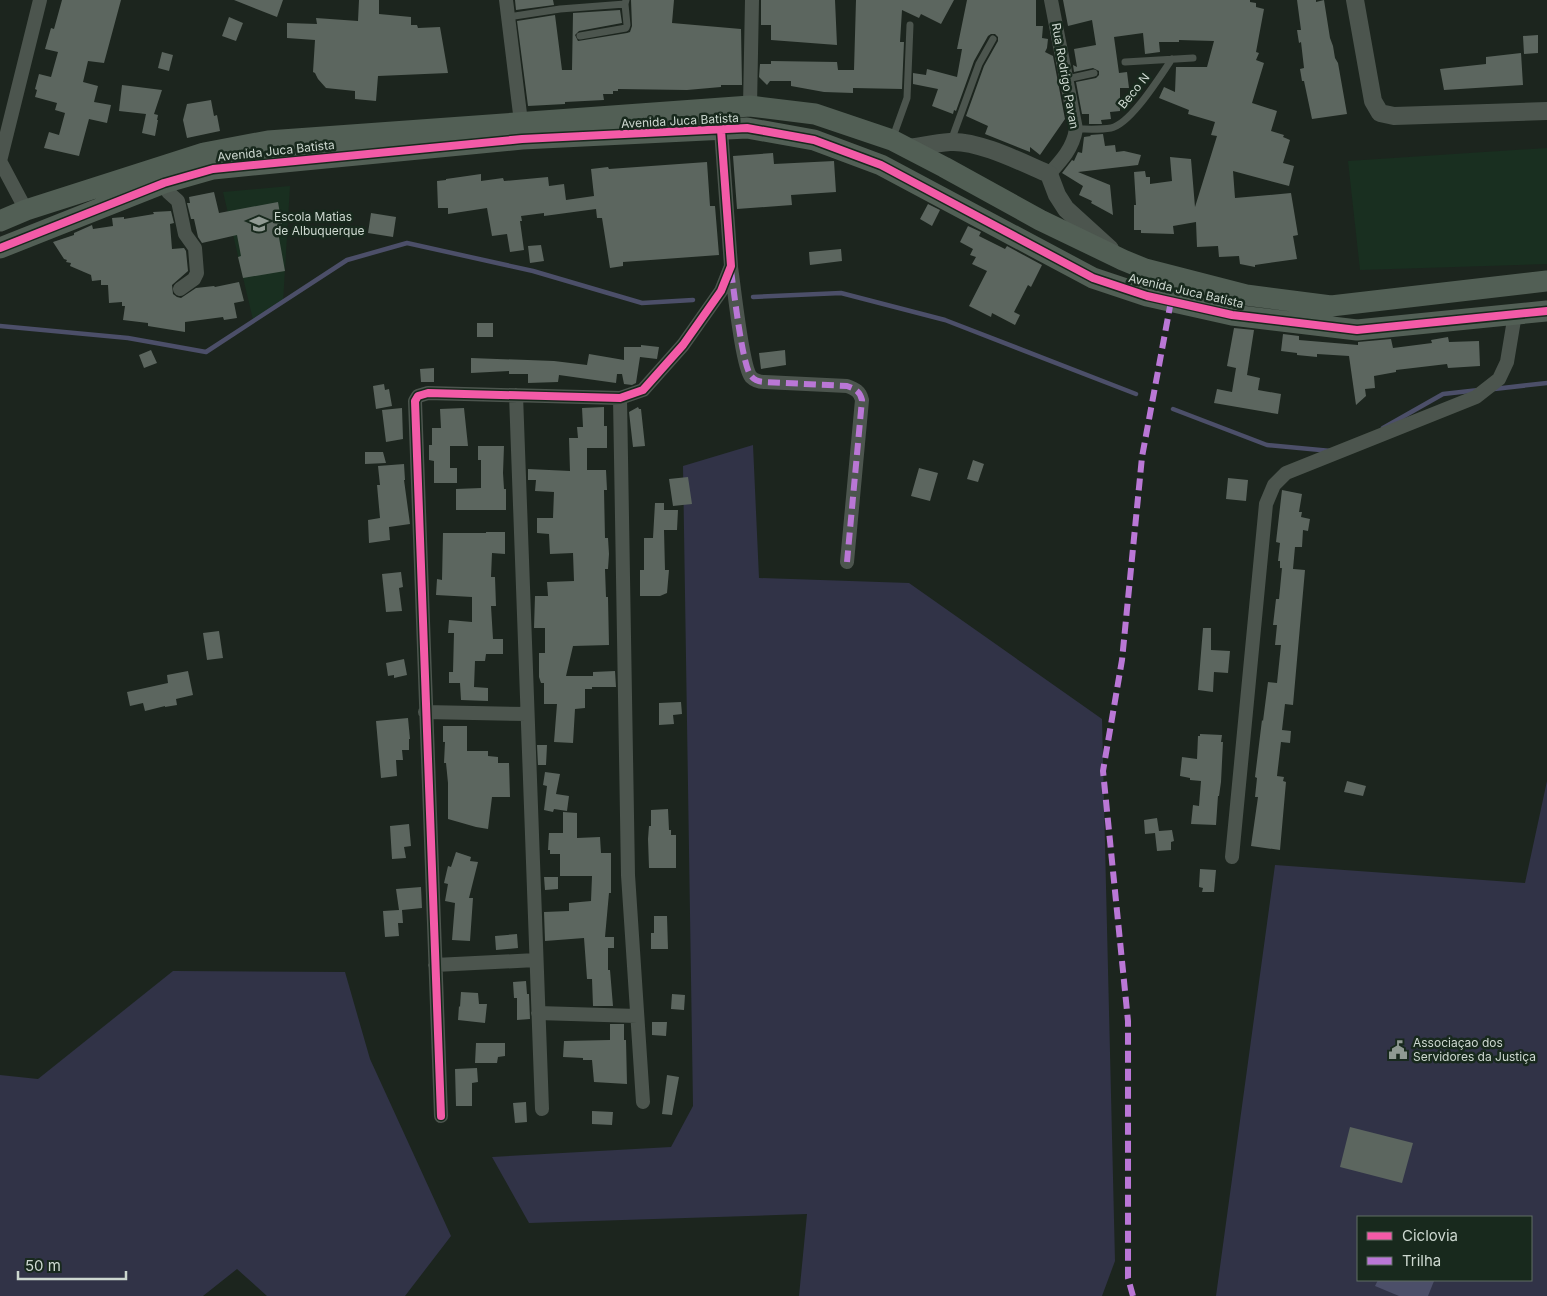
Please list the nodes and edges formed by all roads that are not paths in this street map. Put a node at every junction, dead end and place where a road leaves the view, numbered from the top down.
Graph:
1 (40, 0) edge
2 (506, 0) edge
3 (752, 0) edge
4 (1051, 0) edge
5 (1355, 0) edge
6 (626, 2) edge
7 (508, 17) junction
8 (910, 25) dead end
9 (580, 36) dead end
10 (993, 39) dead end
11 (1193, 58) dead end
12 (1172, 59) junction
13 (1124, 62) dead end
14 (1094, 73) dead end
15 (1067, 78) junction
16 (750, 106) junction
17 (1547, 111) edge
18 (521, 122) junction
19 (721, 130) junction
20 (1076, 130) junction
21 (951, 141) junction
22 (900, 144) junction
23 (970, 144) junction
24 (944, 167) junction
25 (1049, 174) junction
26 (164, 183) junction
27 (954, 205) junction
28 (26, 210) junction
29 (0, 221) edge
30 (0, 248) edge
31 (1123, 260) junction
32 (731, 266) junction
33 (1093, 278) junction
34 (1547, 282) edge
35 (180, 289) dead end
36 (1547, 311) edge
37 (1515, 314) junction
38 (516, 395) junction
39 (620, 398) junction
40 (847, 562) dead end
41 (426, 712) junction
42 (527, 714) junction
43 (1232, 857) dead end
44 (536, 960) junction
45 (435, 966) junction
46 (538, 1013) junction
47 (637, 1016) junction
48 (643, 1102) dead end
49 (542, 1109) dead end
50 (441, 1116) dead end

1 - 28 street
2 - 7 street
3 - 16 street
4 - 15 street, Rua Rodrigo Pavan
5 - 17 street
6 - 7 lane
6 - 9 lane
7 - 18 street
8 - 22 lane
10 - 21 lane
11 - 12 lane
12 - 13 lane
12 - 20 lane, Beco N
14 - 15 lane
15 - 20 street, Rua Rodrigo Pavan
16 - 18 main road, Avenida Juca Batista
16 - 22 main road, Avenida Juca Batista
18 - 28 main road, Avenida Juca Batista
19 - 26 main road, Avenida Juca Batista
19 - 27 main road, Avenida Juca Batista
19 - 32 street
20 - 25 street, Rua Rodrigo Pavan
21 - 22 street
21 - 23 street
22 - 24 main road, Avenida Juca Batista
23 - 24 street
23 - 25 street
24 - 27 main road
24 - 31 main road, Avenida Juca Batista
25 - 31 street
26 - 30 main road, Avenida Juca Batista
26 - 35 street
27 - 33 main road, Avenida Juca Batista
28 - 29 main road, Avenida Juca Batista
31 - 33 main road
31 - 34 main road, Avenida Juca Batista
32 - 39 street
32 - 40 street
33 - 37 main road, Avenida Juca Batista
36 - 37 main road, Avenida Juca Batista
37 - 43 street
38 - 39 street
38 - 41 street
38 - 42 street
39 - 47 street
41 - 42 street
41 - 45 street
42 - 44 street
44 - 45 street
44 - 46 street
45 - 50 street
46 - 47 street
46 - 49 street
47 - 48 street

